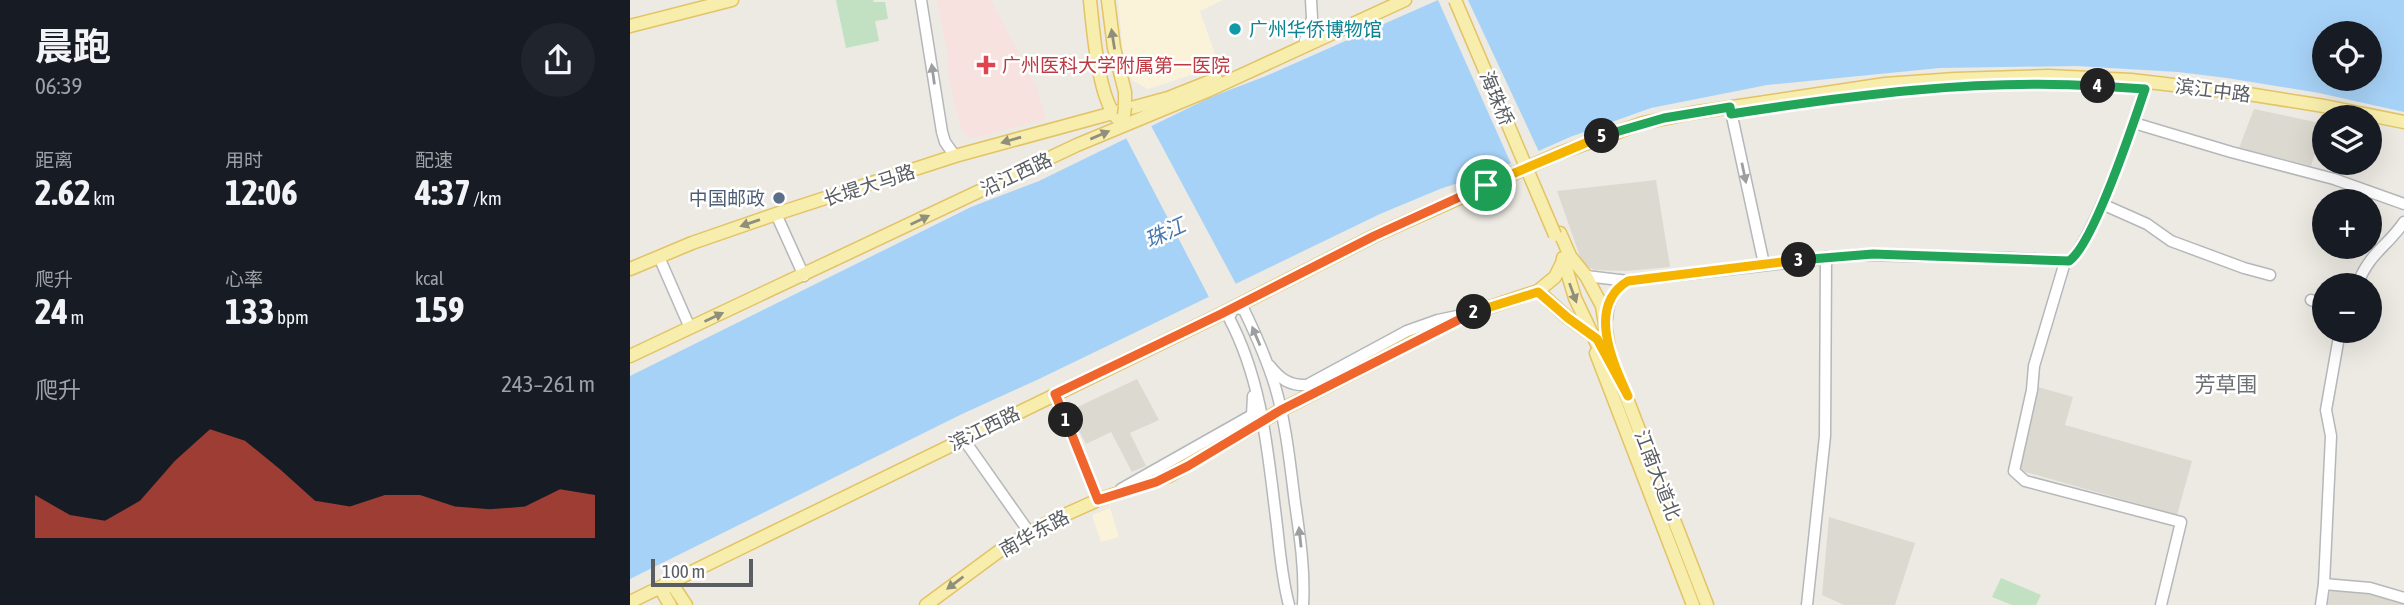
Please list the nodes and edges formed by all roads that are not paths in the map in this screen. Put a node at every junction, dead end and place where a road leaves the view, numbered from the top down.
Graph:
1 (732, 0) edge
2 (921, 0) edge
3 (1090, 0) edge
4 (1108, 0) edge
5 (1311, 0) edge
6 (1392, 0) edge
7 (1405, 0) edge
8 (1457, 0) edge
9 (630, 26) edge
10 (1305, 40) junction
11 (1122, 80) junction
12 (1102, 81) junction
13 (2145, 86) junction
14 (1168, 98) junction
15 (1731, 110) junction
16 (2312, 111) edge
17 (1121, 115) junction
18 (2404, 122) edge
19 (2134, 123) junction
20 (2382, 124) edge
21 (1068, 125) junction
22 (2404, 129) edge
23 (1077, 145) junction
24 (955, 156) junction
25 (1530, 170) joint
26 (2102, 204) junction
27 (2404, 204) edge
28 (776, 214) junction
29 (2404, 222) edge
30 (1557, 234) junction
31 (659, 257) junction
32 (1826, 257) junction
33 (1563, 259) junction
34 (2069, 261) junction
35 (1764, 264) junction
36 (630, 269) edge
37 (2362, 273) edge
38 (2270, 275) dead end
39 (804, 276) junction
40 (1586, 276) junction
41 (1628, 281) junction
42 (1538, 292) junction
43 (1236, 312) junction
44 (1466, 315) junction
45 (690, 328) junction
46 (1607, 330) junction
47 (1590, 331) junction
48 (2338, 343) edge
49 (630, 356) edge
50 (1266, 361) junction
51 (1332, 372) junction
52 (1311, 395) junction
53 (1628, 396) junction
54 (1057, 397) junction
55 (1281, 410) junction
56 (1258, 416) junction
57 (967, 444) junction
58 (1192, 454) dead end
59 (1111, 495) junction
60 (1098, 500) junction
61 (1029, 532) junction
62 (2324, 584) junction
63 (667, 588) junction
64 (2404, 598) edge
65 (630, 602) edge
66 (637, 605) edge
67 (670, 605) edge
68 (686, 605) edge
69 (926, 605) edge
70 (1289, 605) edge
71 (1303, 605) edge
72 (1693, 605) edge
73 (1700, 605) edge
74 (1707, 605) edge
75 (1714, 605) edge
76 (1807, 605) edge
77 (2161, 605) edge
78 (2321, 605) edge

1 - 9 main road
24 -> 2 street
3 - 12 main road
11 -> 4 main road
5 - 10 street
6 - 10 main road, 沿江西路
7 - 17 main road, 沿江西路
8 - 30 main road, 海珠桥, bridge
10 - 14 main road, 沿江西路
11 - 12 street
11 - 14 main road
11 - 17 main road
12 - 17 main road
13 - 15 main road, 滨江中路
13 - 16 main road, 滨江中路
13 - 18 main road, 滨江中路
13 - 19 street
14 - 17 main road, 沿江西路
15 - 25 main road, 滨江中路
15 -> 35 street
17 - 21 main road, 长堤大马路
23 -> 17 main road, 沿江西路
19 - 26 street
19 - 27 street
20 - 22 main road
21 - 23 main road
21 -> 24 main road, 长堤大马路
39 -> 23 main road, 沿江西路
24 - 28 main road, 长堤大马路
25 - 43 main road, 滨江西路
26 - 34 street
26 - 38 street
28 -> 31 main road, 长堤大马路
28 - 39 street
29 - 37 street
30 - 33 main road, 江南大道北
30 - 40 main road, 江南大道北
31 - 36 main road, 长堤大马路
31 - 45 street
32 - 34 street
32 - 35 street
32 - 76 street
33 - 42 main road
33 -> 47 main road, 江南大道北
34 - 77 street
35 - 41 street
45 -> 39 main road, 沿江西路
40 - 41 street
40 - 46 main road, 江南大道北
41 - 46 street
42 - 44 main road, 南华东路
42 - 47 main road
50 -> 43 street
43 - 54 main road, 滨江西路
43 - 56 street
44 - 51 street
44 - 52 main road, 南华东路
45 - 49 main road, 沿江西路
46 - 53 main road, 江南大道北
46 - 75 main road
47 - 53 main road
47 - 72 main road
47 - 73 main road, 江南大道北
48 - 62 street
50 - 51 street
50 - 55 street
51 - 52 street
52 - 55 main road, 南华东路
53 - 74 main road, 江南大道北
54 - 57 main road, 滨江西路
54 - 60 street
54 - 63 main road, 滨江西路
55 - 56 main road, 南华东路
71 -> 55 street
56 - 59 main road, 南华东路
56 - 70 street
57 - 61 street
57 - 63 main road, 滨江西路
58 - 59 main road
59 - 60 main road, 南华东路
60 - 61 main road, 南华东路
61 -> 69 main road, 南华东路
62 - 64 street
62 - 78 street
63 - 65 main road, 滨江西路
63 - 66 main road, 滨江西路
63 - 67 main road
63 - 68 main road

